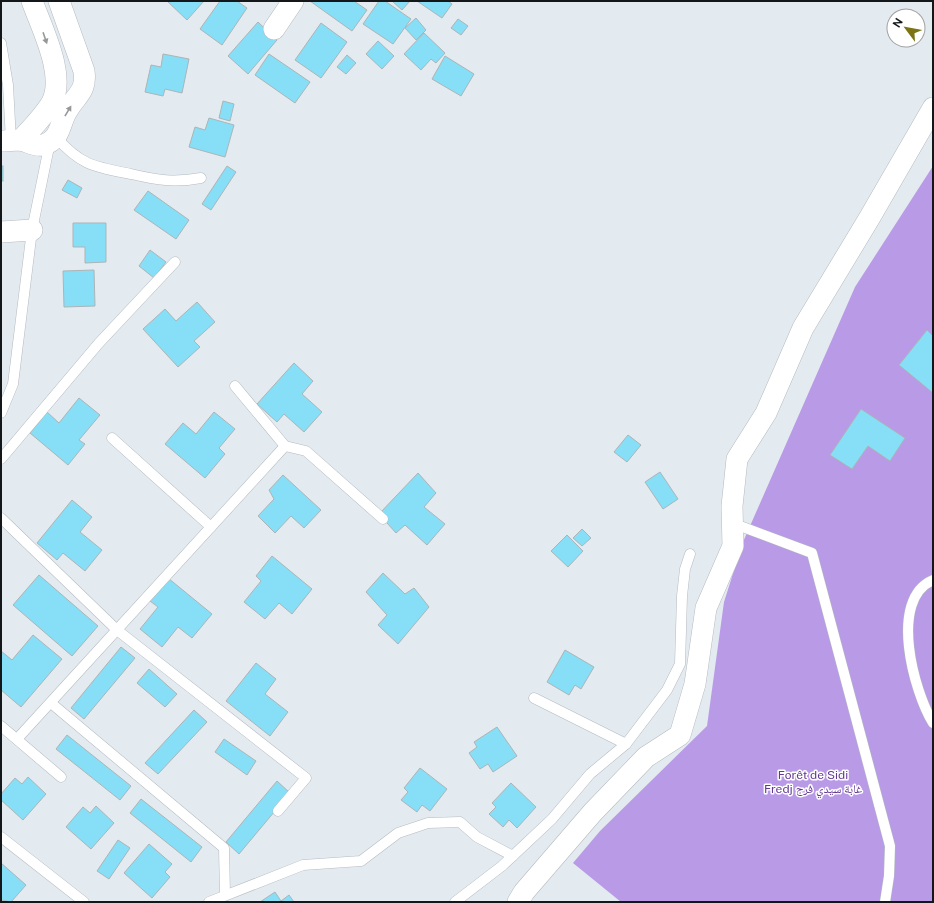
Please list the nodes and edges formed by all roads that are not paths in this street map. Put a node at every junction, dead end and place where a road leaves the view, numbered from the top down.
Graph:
1 (32, 1) edge
2 (59, 1) edge
3 (293, 1) edge
4 (274, 29) dead end
5 (1, 43) edge
6 (933, 108) edge
7 (53, 139) junction
8 (11, 140) edge
9 (201, 178) dead end
10 (32, 230) junction
11 (1, 232) edge
12 (175, 262) dead end
13 (235, 386) dead end
14 (1, 413) edge
15 (112, 438) dead end
16 (285, 446) junction
17 (1, 459) edge
18 (1, 518) edge
19 (383, 519) dead end
20 (732, 523) junction
21 (211, 526) junction
22 (690, 554) dead end
23 (933, 580) edge
24 (116, 630) junction
25 (534, 698) dead end
26 (51, 702) junction
27 (933, 723) edge
28 (1, 726) edge
29 (17, 739) junction
30 (626, 744) junction
31 (61, 777) dead end
32 (278, 811) dead end
33 (1, 837) edge
34 (512, 856) junction
35 (225, 895) junction
36 (84, 902) edge
37 (210, 902) edge
38 (455, 902) edge
39 (518, 902) edge
40 (885, 902) edge

1 -> 8 street
7 -> 2 street
3 - 4 street
5 - 8 lane
6 - 20 street
7 - 8 street
7 - 9 lane
7 - 10 lane
10 - 11 street
10 - 14 lane
12 - 17 lane
13 - 16 lane
15 - 21 lane
16 - 19 lane
16 - 21 lane
18 - 24 lane
20 - 39 street
20 - 40 lane
21 - 24 lane
22 - 30 lane
23 - 27 lane
24 - 26 lane
24 - 32 lane
25 - 30 lane
26 - 29 lane
26 - 35 lane
28 - 29 lane
29 - 31 lane
30 - 34 lane
33 - 36 lane
34 - 35 lane
34 - 38 lane
35 - 37 lane

